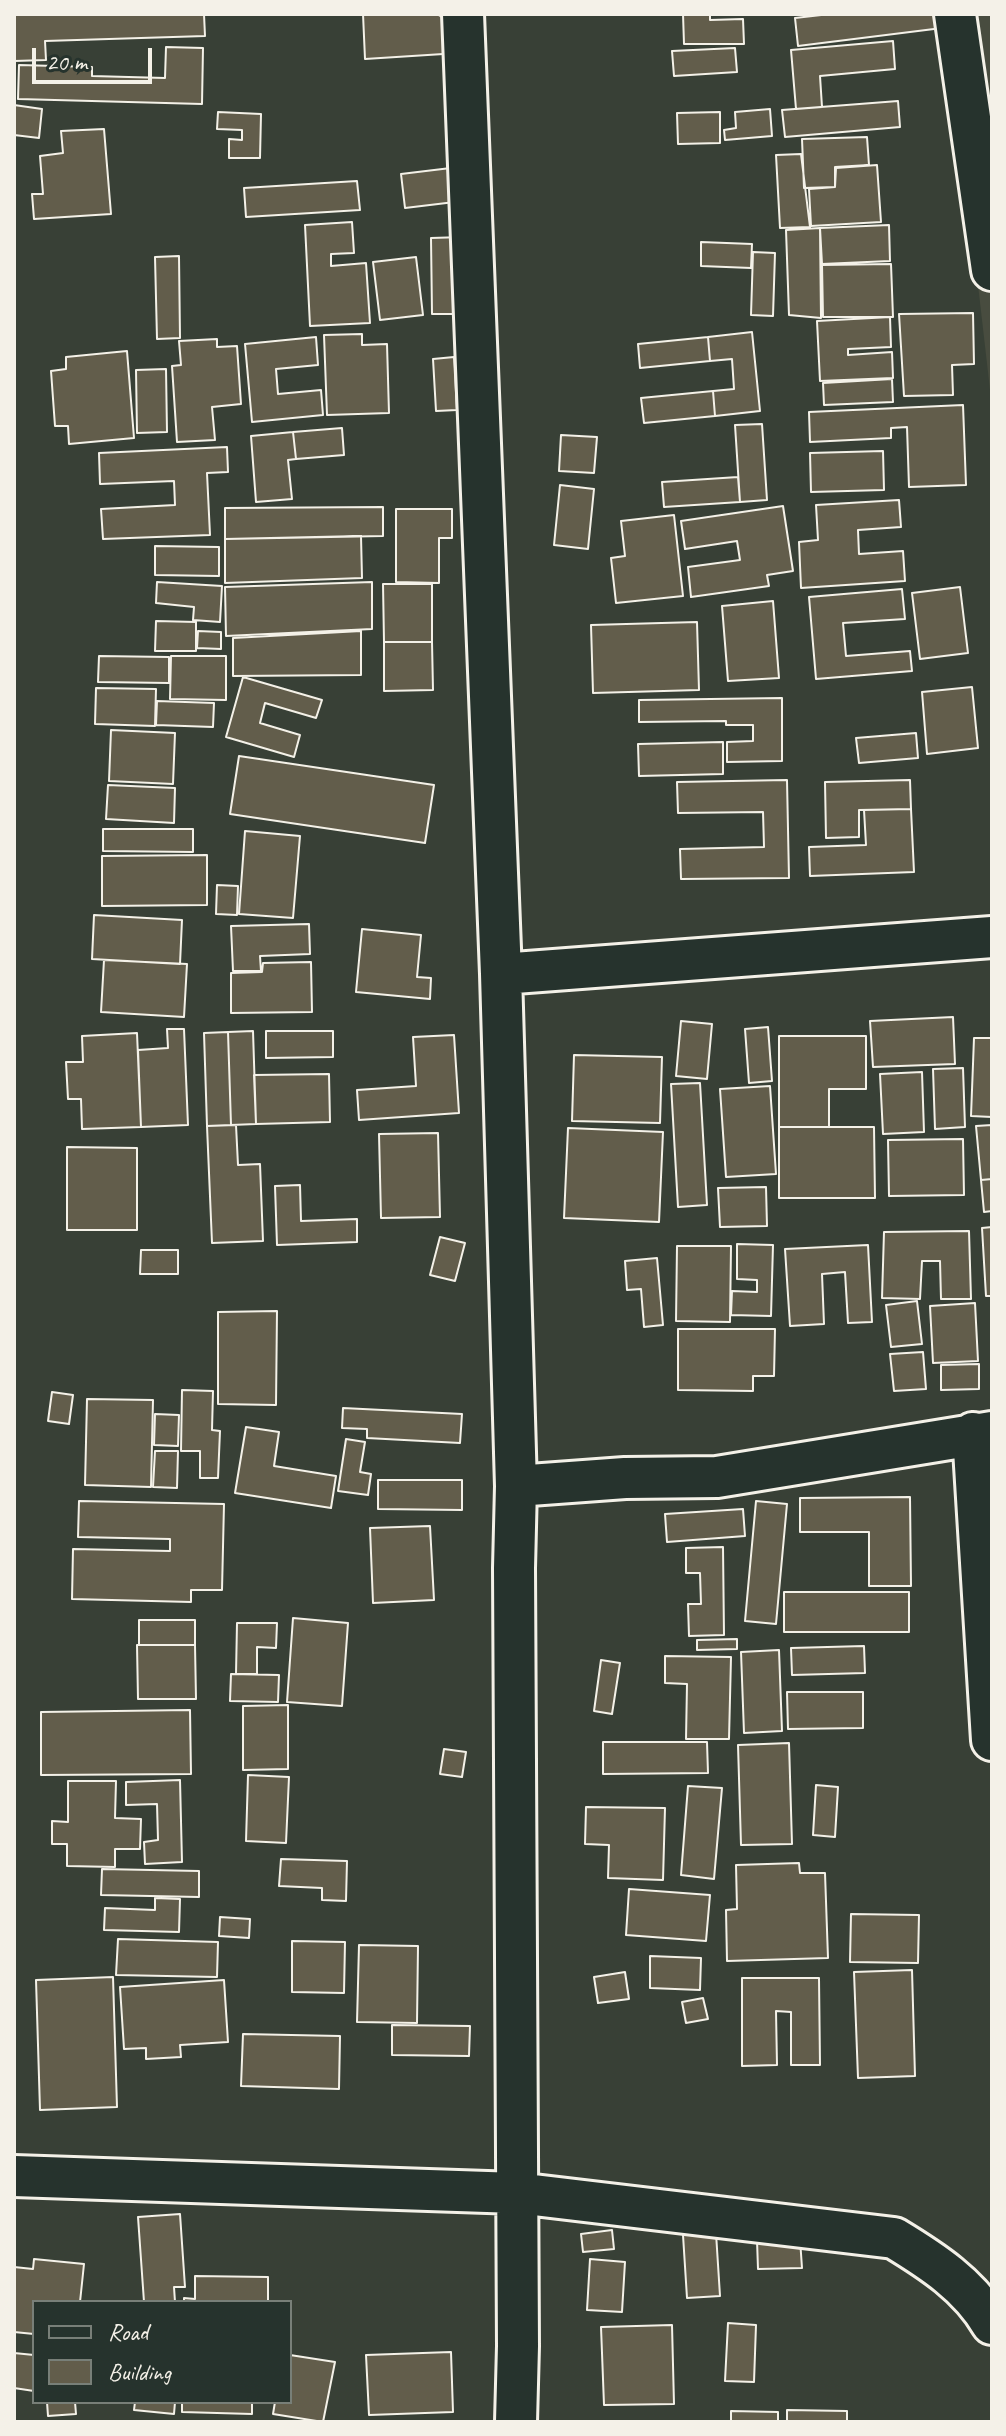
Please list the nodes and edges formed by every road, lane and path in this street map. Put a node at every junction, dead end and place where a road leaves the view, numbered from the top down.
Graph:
1 (463, 14) edge
2 (955, 14) edge
3 (992, 270) edge
4 (992, 937) edge
5 (501, 974) junction
6 (983, 1433) edge
7 (516, 1486) junction
8 (992, 1740) edge
9 (14, 2176) edge
10 (517, 2193) junction
11 (992, 2324) edge
12 (516, 2422) edge

1 - 5 street
2 - 3 street
4 - 5 street
5 - 7 street
6 - 7 street
6 - 8 street
7 - 10 street
9 - 10 street
10 - 11 street
10 - 12 street

